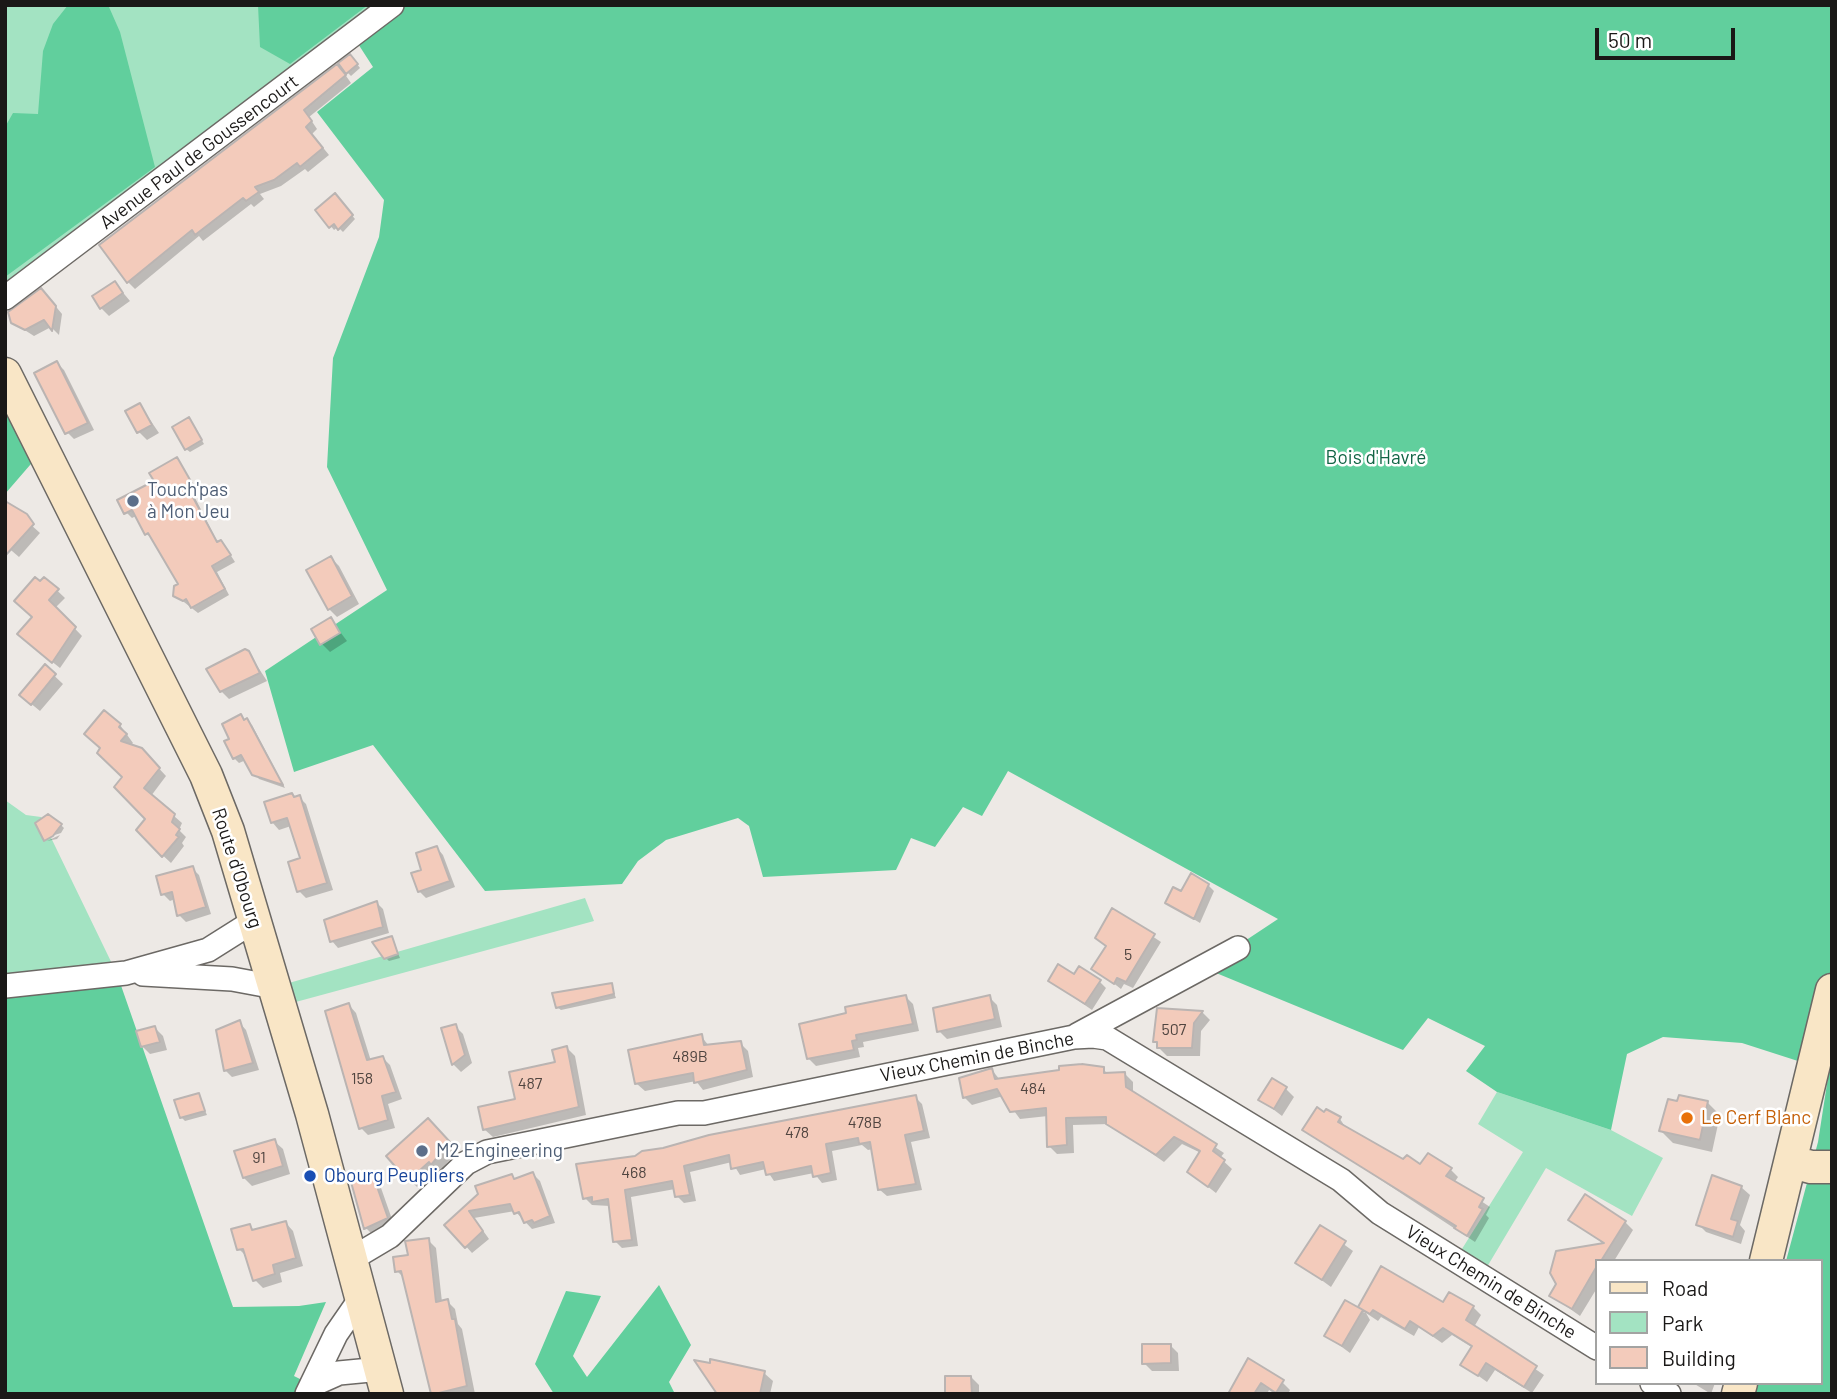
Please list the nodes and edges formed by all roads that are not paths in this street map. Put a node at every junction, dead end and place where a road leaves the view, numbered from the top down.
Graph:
1 (392, 5) edge
2 (5, 298) edge
3 (5, 374) edge
4 (254, 921) junction
5 (1238, 948) dead end
6 (126, 973) junction
7 (5, 986) edge
8 (275, 987) junction
9 (1832, 990) edge
10 (1074, 1037) junction
11 (1830, 1062) edge
12 (1811, 1165) edge
13 (353, 1258) junction
14 (1767, 1259) edge
15 (1787, 1259) edge
16 (363, 1295) junction
17 (1596, 1347) edge
18 (384, 1381) edge
19 (309, 1390) edge

1 - 2 street, Avenue Paul de Goussencourt
3 - 4 main road, Route d'Obourg
4 - 6 street
4 - 8 main road, Route d'Obourg
5 - 10 street
6 - 7 street
6 - 8 street
8 - 13 main road, Route d'Obourg
9 - 12 main road
10 - 13 street, Vieux Chemin de Binche
10 - 17 street, Vieux Chemin de Binche
11 - 12 main road
12 - 14 main road
12 - 15 main road
13 - 16 main road, Route d'Obourg
16 - 18 main road, Route d'Obourg
16 - 19 street
18 - 19 street

